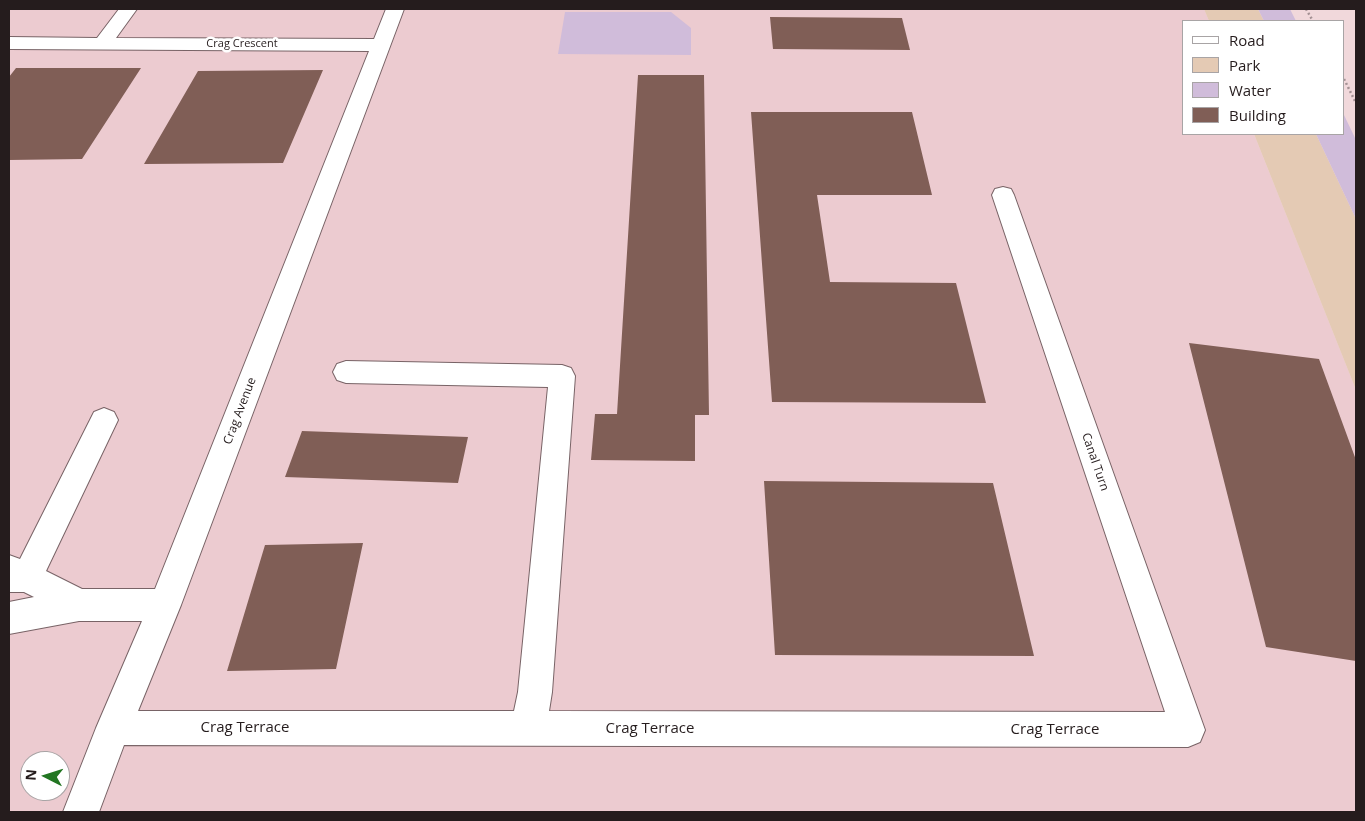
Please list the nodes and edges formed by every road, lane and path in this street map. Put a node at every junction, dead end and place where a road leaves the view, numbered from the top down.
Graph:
1 (128, 9) edge
2 (395, 9) edge
3 (1306, 9) edge
4 (1312, 20) edge
5 (9, 43) edge
6 (103, 43) junction
7 (380, 45) junction
8 (1345, 82) edge
9 (1356, 103) edge
10 (1003, 195) dead end
11 (346, 372) dead end
12 (104, 420) dead end
13 (15, 575) edge
14 (79, 605) junction
15 (165, 606) junction
16 (9, 618) edge
17 (9, 634) edge
18 (113, 728) junction
19 (528, 729) junction
20 (1188, 730) joint
21 (81, 812) edge

1 - 6 street
2 - 7 street, Crag Avenue
3 - 4 path
5 - 6 street, Crag Crescent
6 - 7 street, Crag Crescent
7 - 15 street, Crag Avenue
8 - 9 path
10 - 20 street, Canal Turn
11 - 19 street
12 - 13 street
13 - 14 street
14 - 15 street
14 - 16 street
14 - 17 street
15 - 18 street, Crag Avenue
18 - 19 street, Crag Terrace
18 - 21 street, Crag Avenue
19 - 20 street, Crag Terrace

